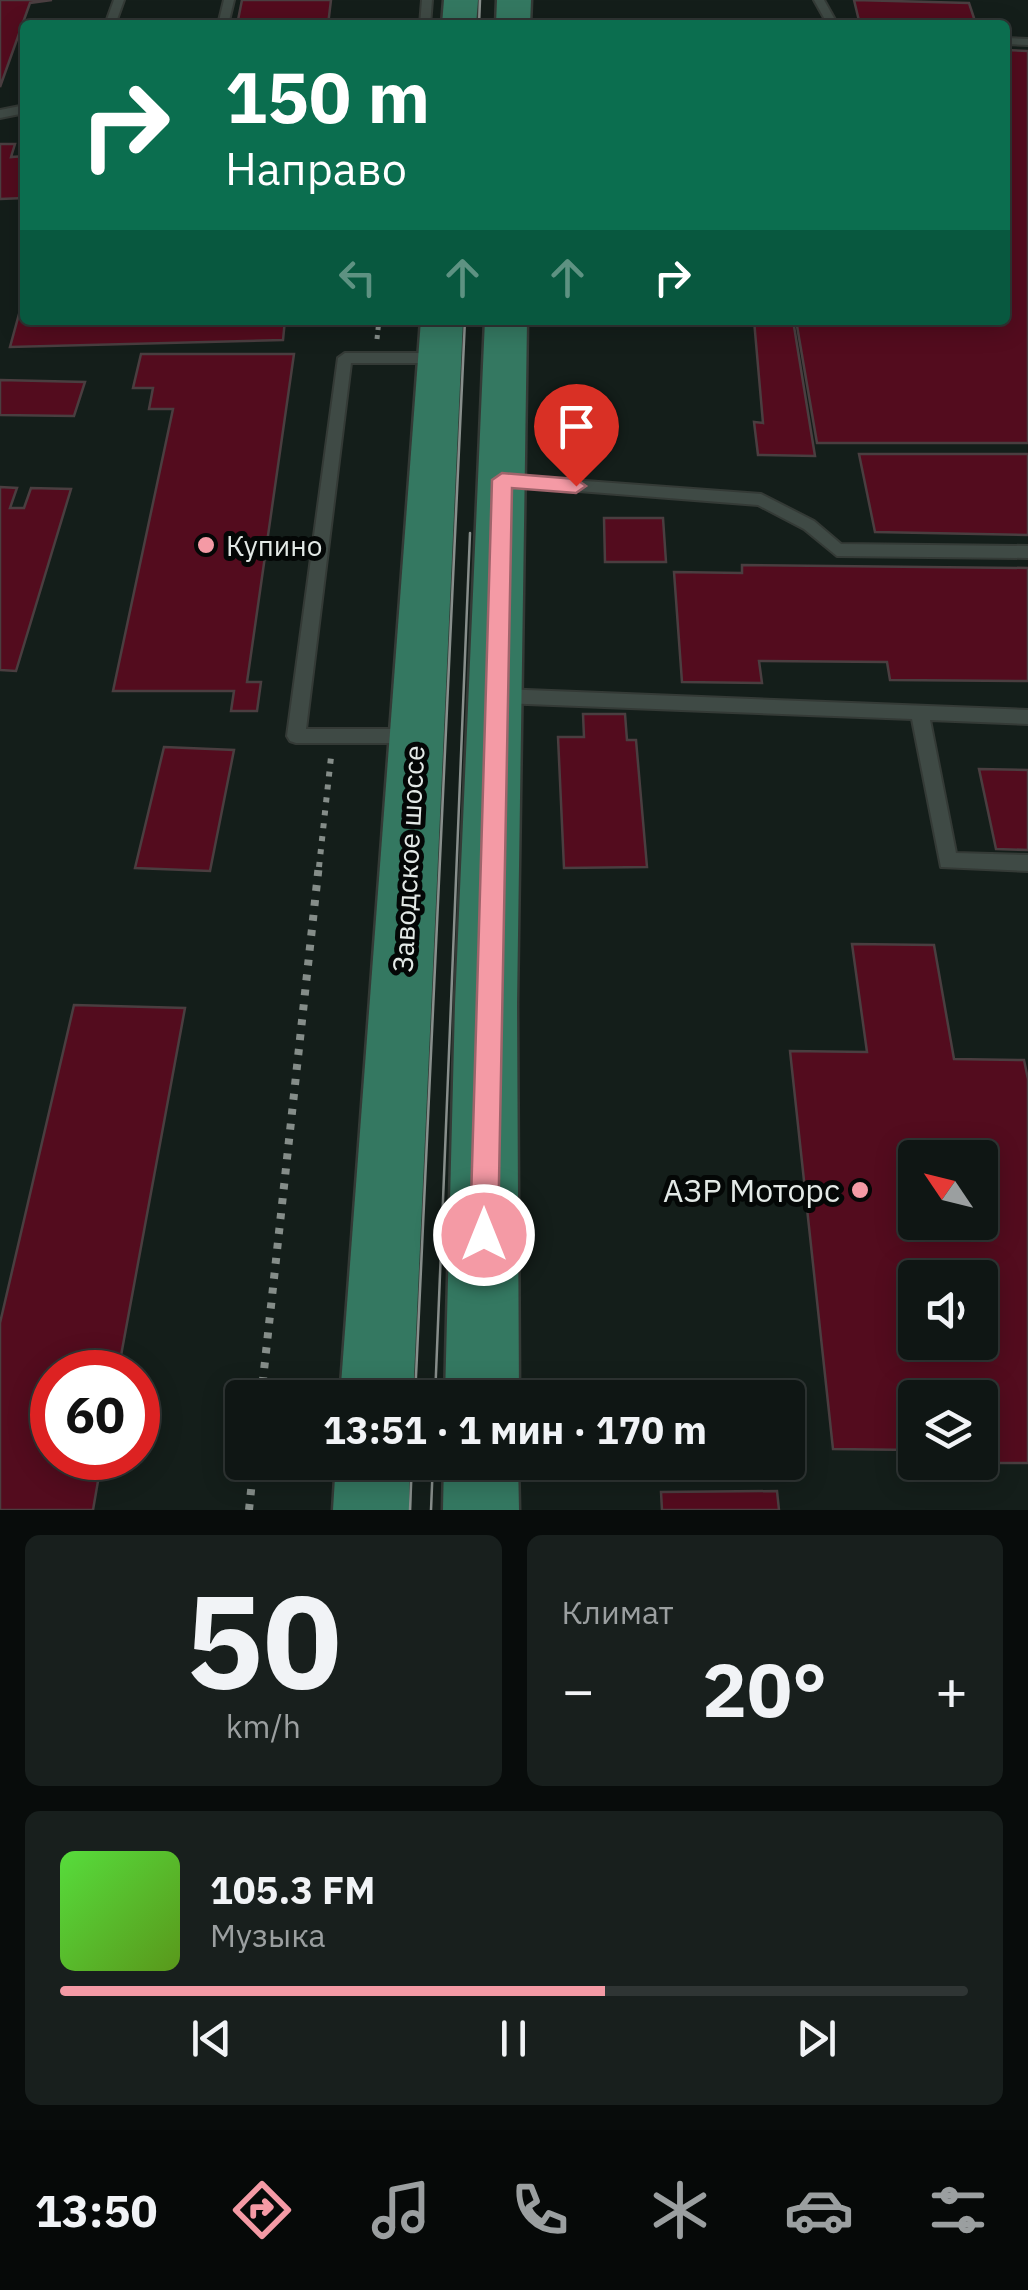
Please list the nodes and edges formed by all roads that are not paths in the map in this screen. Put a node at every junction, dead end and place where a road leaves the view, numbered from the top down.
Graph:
1 (506, 325) edge
2 (440, 339) edge
3 (502, 480) junction
4 (1028, 552) edge
5 (494, 696) junction
6 (920, 714) junction
7 (1028, 717) edge
8 (416, 736) junction
9 (1028, 864) edge
10 (377, 1380) edge
11 (482, 1380) edge
12 (372, 1480) edge
13 (482, 1480) edge
14 (371, 1510) edge
15 (481, 1510) edge

1 - 3 main road
2 - 8 main road, Заводское шоссе
2 - 8 lane
3 - 4 lane
3 - 5 main road
5 - 6 lane
5 - 11 main road
6 - 7 lane
6 - 9 lane
8 - 10 main road, Заводское шоссе
12 - 14 main road
13 - 15 main road

